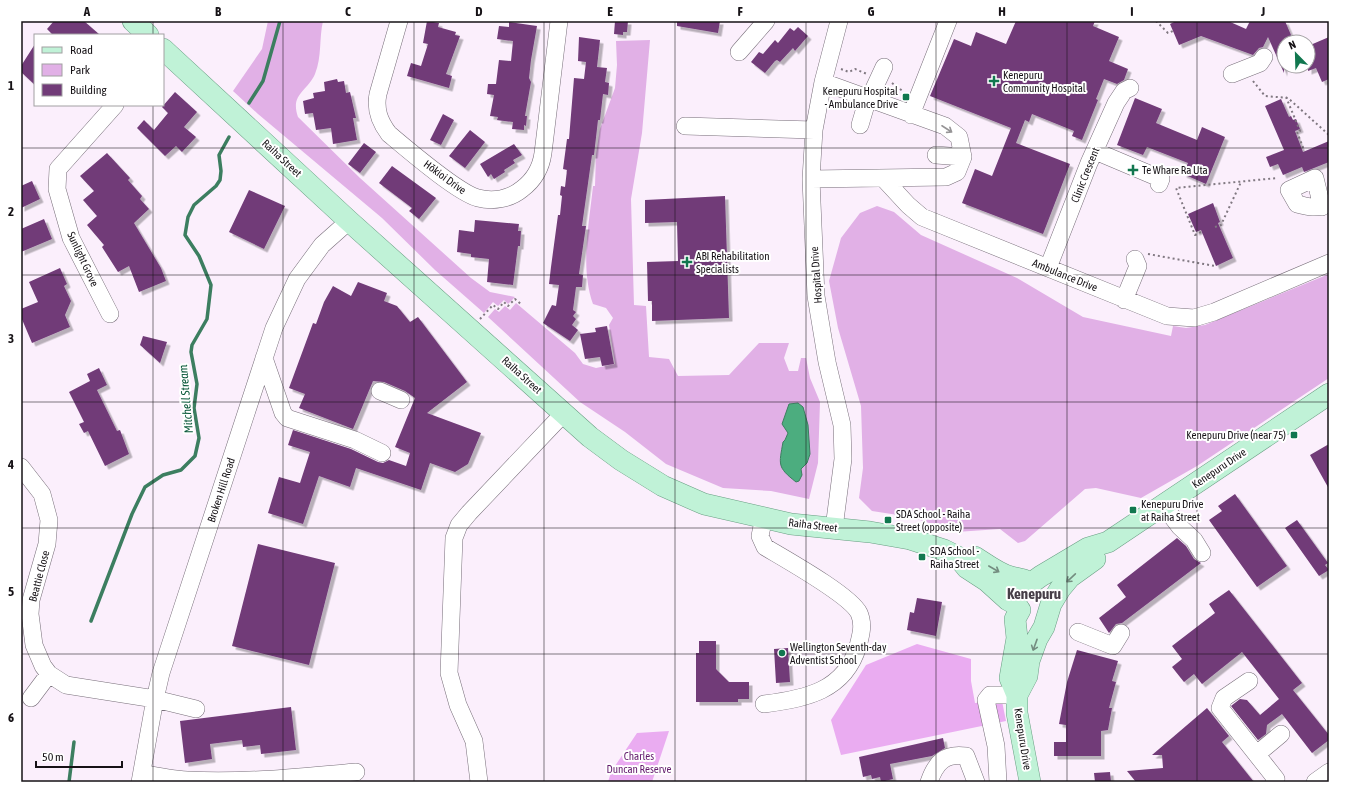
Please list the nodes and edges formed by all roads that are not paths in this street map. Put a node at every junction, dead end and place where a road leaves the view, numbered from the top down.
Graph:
1 (134, 21) edge
2 (399, 21) edge
3 (559, 21) edge
4 (766, 21) edge
5 (948, 21) edge
6 (837, 22) edge
7 (147, 34) edge
8 (164, 51) edge
9 (739, 52) dead end
10 (1264, 57) dead end
11 (884, 67) dead end
12 (1232, 74) dead end
13 (823, 82) junction
14 (1130, 88) dead end
15 (869, 100) junction
16 (114, 106) edge
17 (911, 115) junction
18 (860, 125) dead end
19 (685, 126) dead end
20 (814, 130) junction
21 (1095, 151) junction
22 (936, 156) dead end
23 (963, 157) junction
24 (883, 178) junction
25 (811, 179) junction
26 (1159, 184) dead end
27 (349, 221) junction
28 (1140, 256) road end
29 (1329, 263) edge
30 (1048, 268) junction
31 (1124, 300) junction
32 (110, 314) dead end
33 (264, 358) junction
34 (380, 391) dead end
35 (1329, 394) edge
36 (401, 400) dead end
37 (564, 413) junction
38 (382, 453) dead end
39 (21, 467) edge
40 (1164, 506) junction
41 (764, 517) junction
42 (834, 528) junction
43 (1108, 542) junction
44 (1202, 553) dead end
45 (958, 557) junction
46 (1032, 582) junction
47 (1050, 606) junction
48 (1019, 607) junction
49 (1078, 632) dead end
50 (1121, 634) dead end
51 (49, 674) junction
52 (1248, 681) dead end
53 (1017, 695) junction
54 (31, 698) dead end
55 (155, 699) junction
56 (764, 704) dead end
57 (196, 709) dead end
58 (1282, 734) dead end
59 (1257, 754) junction
60 (356, 772) dead end
61 (1329, 772) edge
62 (141, 778) edge
63 (286, 780) edge
64 (930, 781) edge
65 (479, 782) edge
66 (976, 782) edge
67 (998, 782) edge
68 (1030, 782) edge
69 (1274, 782) edge
70 (1315, 782) edge

1 - 7 main road
2 - 3 street, Hōkioi Drive
4 - 9 street
5 - 17 street
6 - 13 street, Hospital Drive
8 - 27 main road, Raiha Street
10 - 12 street
11 - 15 street
13 - 15 street
13 - 20 street, Hospital Drive
14 - 21 street, Clinic Crescent
15 - 17 street
15 - 18 street
16 - 32 street, Sunlight Grove
17 -> 23 street
19 - 20 street
20 - 25 street, Hospital Drive
21 - 26 street
21 - 30 street, Clinic Crescent
22 - 23 street
23 - 24 street
24 - 25 street
24 - 30 street, Ambulance Drive
25 - 42 street, Hospital Drive
27 - 33 street, Broken Hill Road
27 - 37 main road, Raiha Street
28 - 31 street
29 - 31 street, Ambulance Drive
30 - 31 street, Ambulance Drive
33 - 38 street
33 - 55 street, Broken Hill Road
34 - 36 street
35 - 40 main road, Kenepuru Drive
37 - 41 main road, Raiha Street
37 - 65 street
39 - 51 street, Beattie Close
40 - 43 main road, Kenepuru Drive
40 - 44 street
41 - 42 main road, Raiha Street
41 - 56 street
42 - 45 main road, Raiha Street
43 - 46 main road, Kenepuru Drive
43 -> 47 main road, Kenepuru Drive
45 -> 46 main road, Raiha Street
45 - 48 main road, Raiha Street
46 - 47 main road
46 - 48 main road, Kenepuru Drive
47 - 48 main road
47 -> 53 main road, Kenepuru Drive
48 - 53 main road, Kenepuru Drive
49 - 50 street
51 - 54 street
51 - 55 street, Beattie Close
52 - 59 street
53 - 67 street
53 - 68 main road, Kenepuru Drive
55 - 57 street, Beattie Close
55 - 62 street, Broken Hill Road
58 - 59 street
59 - 69 street
60 - 63 street
61 - 70 street
62 - 63 street
64 - 66 street

